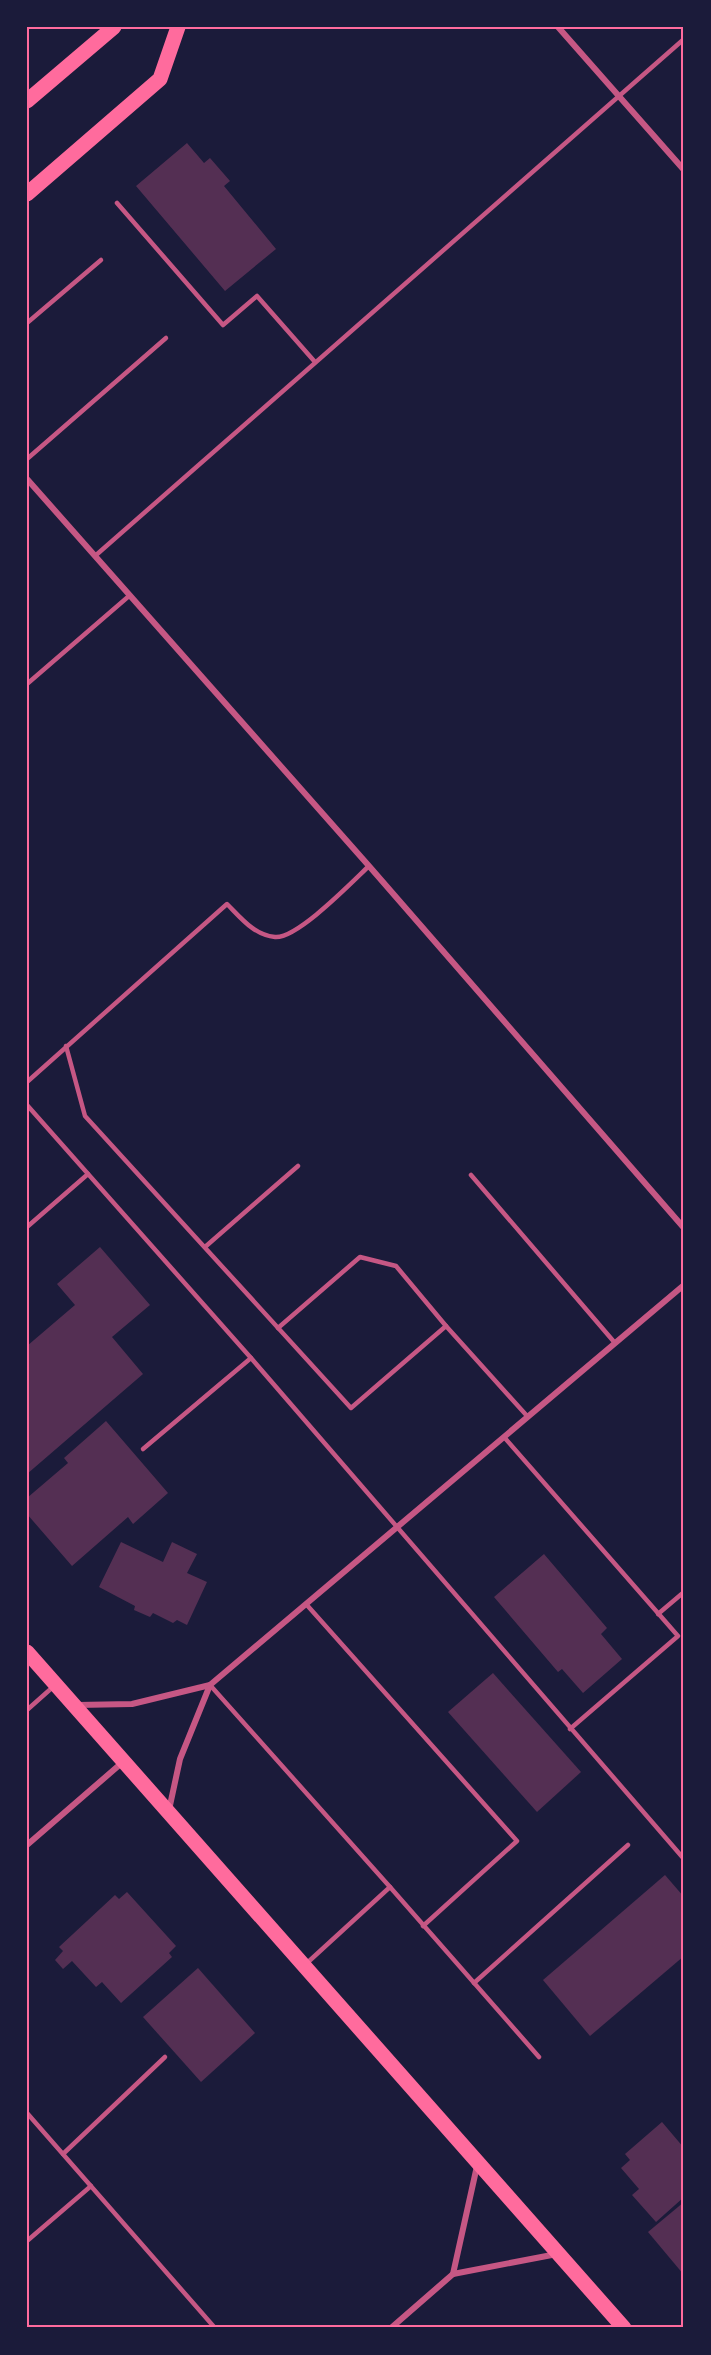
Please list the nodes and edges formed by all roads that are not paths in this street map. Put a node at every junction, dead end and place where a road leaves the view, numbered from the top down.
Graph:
1 (114, 27) edge
2 (178, 27) edge
3 (558, 27) edge
4 (684, 39) edge
5 (619, 97) junction
6 (27, 101) edge
7 (684, 170) edge
8 (27, 194) edge
9 (117, 203) dead end
10 (100, 260) dead end
11 (27, 323) edge
12 (166, 338) dead end
13 (315, 362) junction
14 (27, 459) edge
15 (27, 479) edge
16 (94, 556) junction
17 (129, 596) junction
18 (27, 684) edge
19 (369, 866) junction
20 (66, 1046) junction
21 (27, 1082) edge
22 (27, 1105) edge
23 (298, 1166) dead end
24 (88, 1174) junction
25 (471, 1175) dead end
26 (27, 1227) edge
27 (684, 1228) edge
28 (205, 1247) junction
29 (684, 1285) edge
30 (446, 1326) junction
31 (278, 1328) junction
32 (615, 1343) junction
33 (251, 1359) junction
34 (528, 1417) junction
35 (504, 1437) junction
36 (143, 1449) dead end
37 (397, 1527) junction
38 (684, 1592) edge
39 (306, 1604) junction
40 (658, 1614) junction
41 (27, 1652) edge
42 (56, 1684) junction
43 (210, 1685) junction
44 (75, 1705) junction
45 (27, 1710) edge
46 (570, 1729) junction
47 (124, 1761) junction
48 (168, 1812) junction
49 (27, 1845) edge
50 (628, 1845) dead end
51 (684, 1859) edge
52 (390, 1887) junction
53 (423, 1926) junction
54 (304, 1965) junction
55 (474, 1983) junction
56 (165, 2057) dead end
57 (538, 2057) dead end
58 (27, 2113) edge
59 (63, 2154) junction
60 (478, 2162) junction
61 (91, 2186) junction
62 (27, 2241) edge
63 (558, 2253) junction
64 (453, 2274) junction
65 (215, 2328) edge
66 (391, 2328) edge
67 (624, 2328) edge

1 - 6 main road
2 - 8 main road
3 - 5 street
4 - 5 lane
5 - 7 street
5 - 13 lane
9 - 13 lane
10 - 11 lane
12 - 14 lane
13 - 16 lane
15 - 16 street
16 - 17 street
17 - 18 lane
17 - 19 street
19 - 20 lane
19 - 27 street
20 - 21 lane
20 - 28 lane
22 - 24 lane
23 - 28 lane
24 - 26 lane
24 - 33 lane
25 - 32 lane
28 - 31 lane
29 - 32 street
30 - 31 lane
30 - 31 lane
30 - 34 lane
32 - 34 street
33 - 36 lane
33 - 37 lane
34 - 35 street
35 - 37 street
35 - 40 lane
37 - 39 street
37 - 46 lane
38 - 40 lane
39 - 43 street
39 - 53 lane
40 - 46 lane
41 - 42 main road
42 - 44 main road
42 - 45 lane
43 - 44 street
43 - 48 street
43 - 52 lane
44 - 47 main road
46 - 51 lane
47 - 48 main road
47 - 49 street
48 - 54 main road
50 - 55 lane
52 - 53 lane
52 - 54 lane
53 - 55 lane
54 - 60 main road
55 - 57 lane
56 - 59 lane
58 - 59 lane
59 - 61 lane
60 - 63 main road
60 - 64 street
61 - 62 lane
61 - 65 lane
63 - 64 street
63 - 67 main road
64 - 66 street

